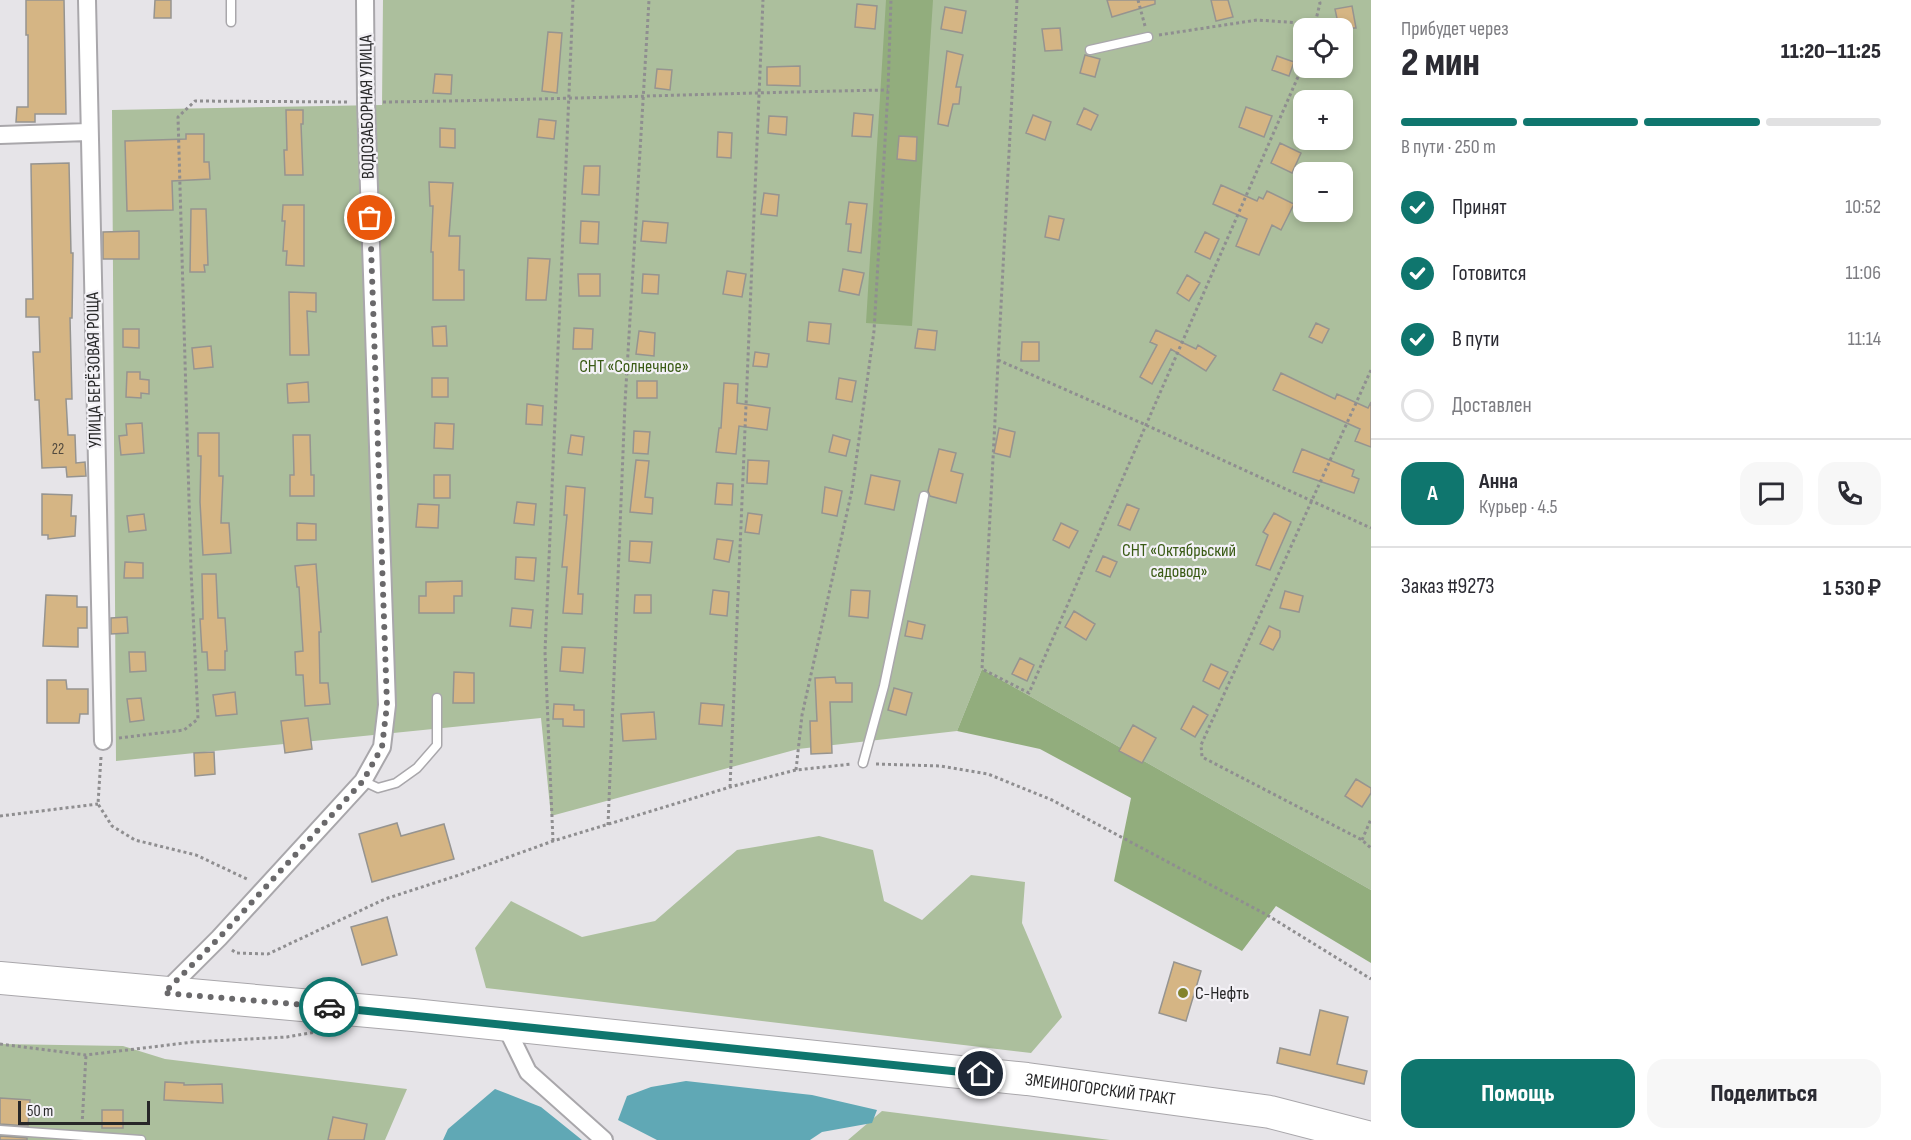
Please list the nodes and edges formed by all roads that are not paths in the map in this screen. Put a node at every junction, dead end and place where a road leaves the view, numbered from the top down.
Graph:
1 (87, 0) edge
2 (231, 0) edge
3 (365, 0) edge
4 (231, 22) dead end
5 (1148, 37) road end
6 (1089, 50) dead end
7 (88, 132) junction
8 (0, 135) edge
9 (924, 496) dead end
10 (437, 698) dead end
11 (103, 741) road end
12 (863, 763) road end
13 (363, 781) junction
14 (0, 978) edge
15 (164, 993) junction
16 (505, 1025) junction
17 (0, 1130) edge
18 (1371, 1138) edge
19 (141, 1140) edge
20 (604, 1140) edge

1 - 7 street, УЛИЦА БЕРЁЗОВАЯ РОЩА
2 - 4 lane
3 - 13 street, ВОДОЗАБОРНАЯ УЛИЦА
5 - 6 lane
7 - 8 street
7 - 11 street, УЛИЦА БЕРЁЗОВАЯ РОЩА
9 - 12 lane
10 - 13 lane
13 - 15 street, ВОДОЗАБОРНАЯ УЛИЦА
14 - 15 highway, ЗМЕИНОГОРСКИЙ ТРАКТ
15 - 16 highway, ЗМЕИНОГОРСКИЙ ТРАКТ
16 - 18 highway, ЗМЕИНОГОРСКИЙ ТРАКТ
16 - 20 street
17 - 19 lane

